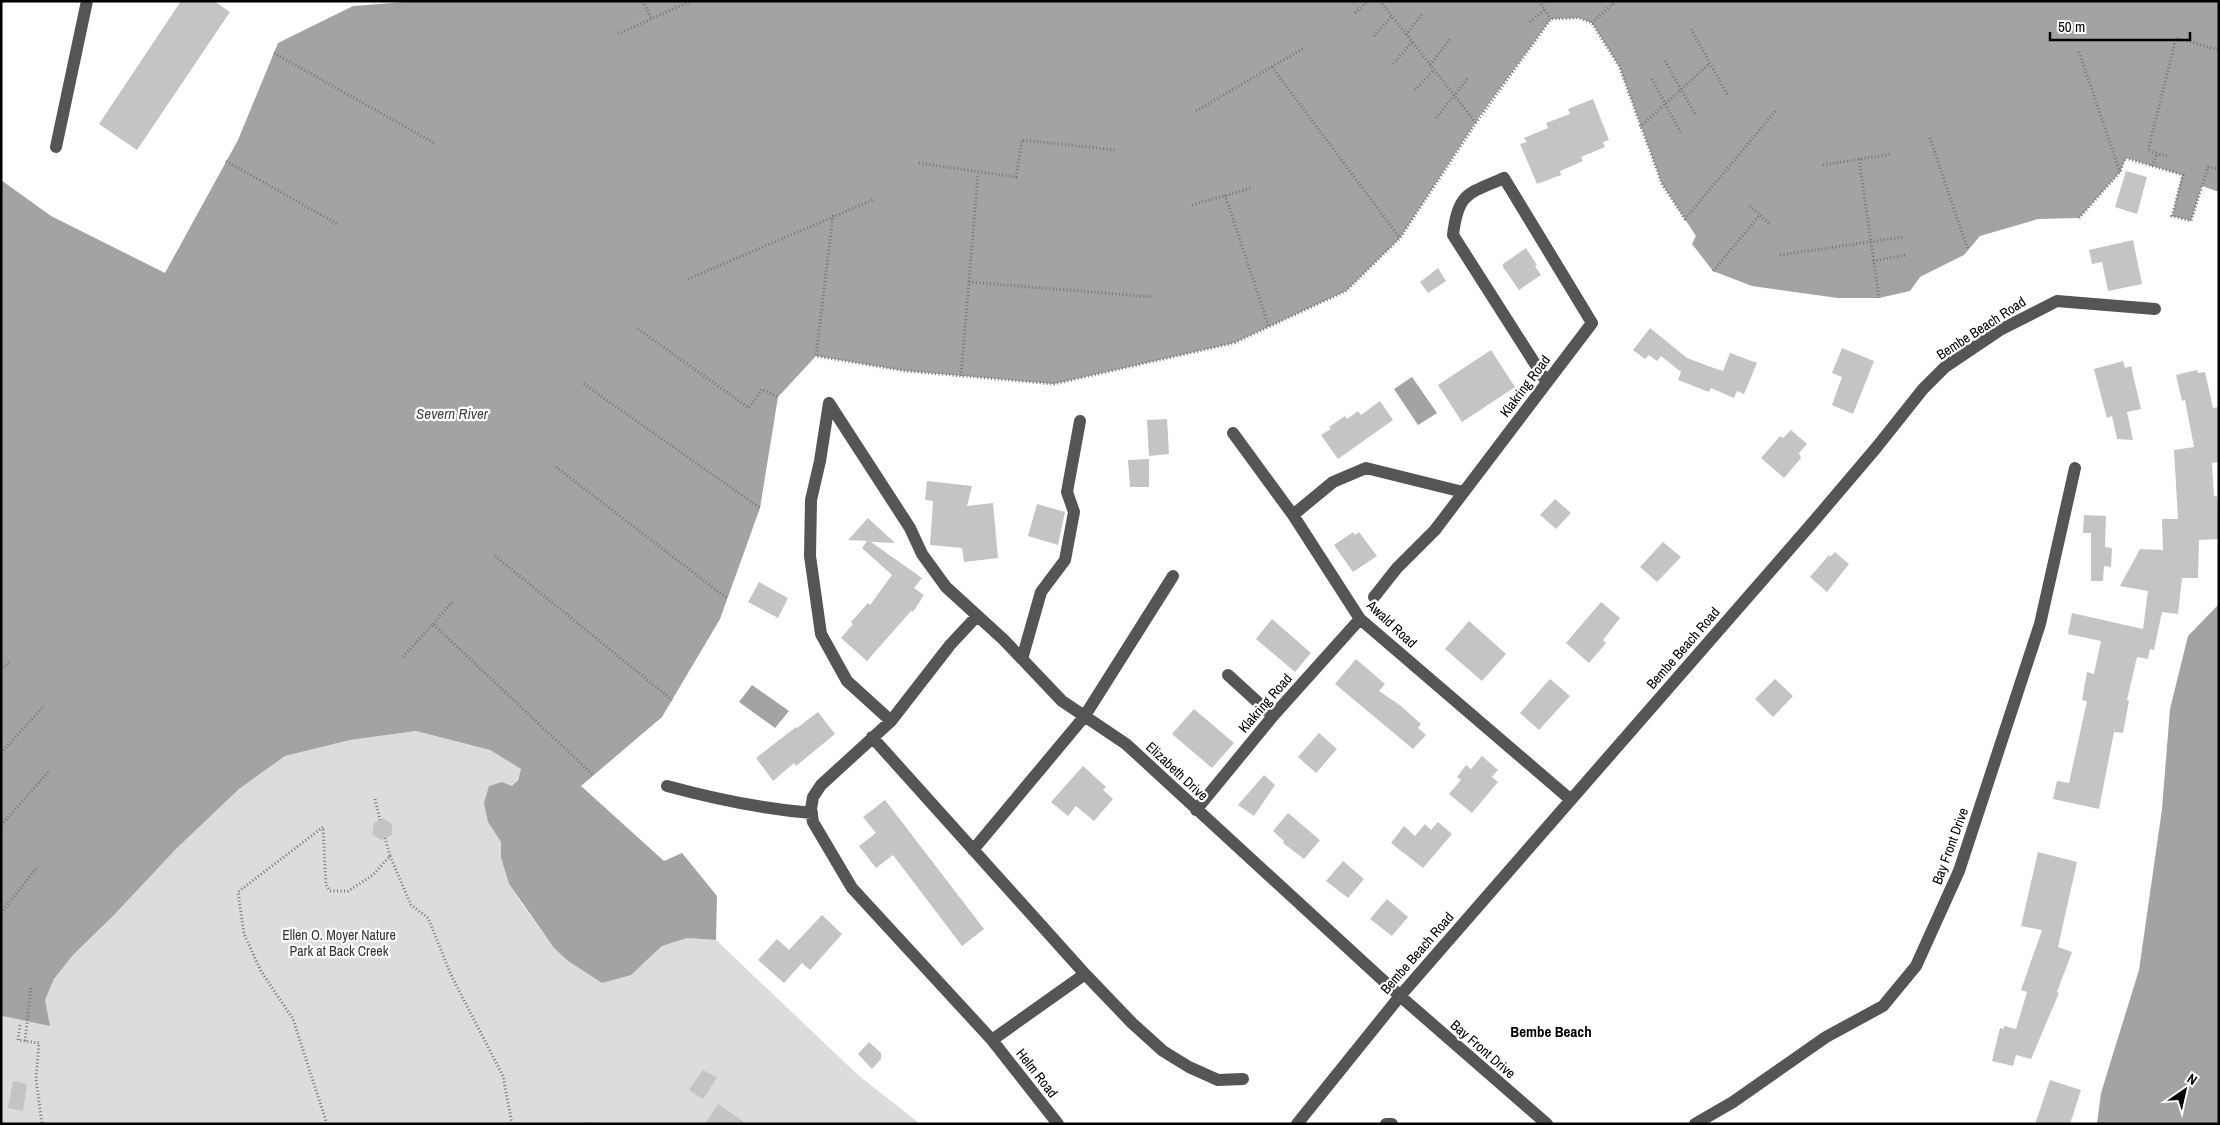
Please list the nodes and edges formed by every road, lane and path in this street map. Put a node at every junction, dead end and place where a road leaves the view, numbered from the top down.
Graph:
1 (87, 1) edge
2 (642, 1) edge
3 (691, 1) edge
4 (1368, 1) edge
5 (1380, 1) edge
6 (1539, 1) edge
7 (1616, 1) edge
8 (1544, 10) junction
9 (1355, 13) dead end
10 (1422, 14) dead end
11 (1392, 16) junction
12 (652, 18) junction
13 (1551, 19) junction
14 (1530, 22) dead end
15 (1592, 23) junction
16 (1691, 29) dead end
17 (618, 34) dead end
18 (1406, 35) junction
19 (1374, 36) dead end
20 (1451, 38) dead end
21 (1412, 42) junction
22 (1304, 48) dead end
23 (2219, 50) edge
24 (2079, 52) dead end
25 (274, 53) dead end
26 (1665, 61) dead end
27 (1393, 64) dead end
28 (1430, 64) junction
29 (1709, 64) dead end
30 (1272, 67) dead end
31 (1434, 70) junction
32 (1468, 78) dead end
33 (1652, 79) dead end
34 (1415, 90) dead end
35 (1681, 90) junction
36 (1454, 94) junction
37 (1728, 96) dead end
38 (1777, 109) dead end
39 (1196, 111) dead end
40 (1695, 114) dead end
41 (1436, 118) dead end
42 (1476, 123) junction
43 (1640, 127) junction
44 (1680, 133) dead end
45 (1930, 138) dead end
46 (434, 143) dead end
47 (56, 146) dead end
48 (1115, 150) dead end
49 (1892, 154) dead end
50 (2157, 154) junction
51 (2167, 156) dead end
52 (1859, 159) junction
53 (226, 161) dead end
54 (919, 163) dead end
55 (1823, 165) dead end
56 (2152, 166) junction
57 (2219, 169) edge
58 (2120, 172) junction
59 (978, 174) dead end
60 (1252, 188) dead end
61 (1225, 195) dead end
62 (875, 198) dead end
63 (1192, 205) dead end
64 (1750, 206) dead end
65 (833, 215) dead end
66 (1760, 215) junction
67 (2080, 218) dead end
68 (339, 225) dead end
69 (1771, 225) dead end
70 (1903, 237) dead end
71 (1400, 238) junction
72 (1870, 242) junction
73 (1968, 250) dead end
74 (1780, 255) dead end
75 (1906, 255) dead end
76 (1873, 261) junction
77 (1713, 271) dead end
78 (688, 280) dead end
79 (969, 282) junction
80 (1153, 297) dead end
81 (1879, 298) dead end
82 (2155, 309) dead end
83 (1270, 327) junction
84 (638, 329) dead end
85 (961, 376) junction
86 (1546, 382) junction
87 (584, 384) dead end
88 (778, 397) dead end
89 (1080, 421) dead end
90 (1233, 433) dead end
91 (556, 467) dead end
92 (2075, 468) dead end
93 (1463, 492) junction
94 (760, 508) dead end
95 (1293, 515) junction
96 (495, 556) dead end
97 (1174, 576) dead end
98 (1374, 597) dead end
99 (728, 599) dead end
100 (453, 601) dead end
101 (977, 616) junction
102 (1360, 619) junction
103 (433, 624) junction
104 (403, 657) dead end
105 (1022, 659) junction
106 (9, 662) dead end
107 (1, 670) edge
108 (1228, 675) dead end
109 (672, 700) dead end
110 (44, 706) dead end
111 (1273, 716) junction
112 (1084, 717) junction
113 (891, 721) junction
114 (872, 737) junction
115 (1, 753) edge
116 (50, 770) dead end
117 (593, 775) dead end
118 (667, 786) dead end
119 (375, 799) dead end
120 (1570, 800) junction
121 (1196, 810) junction
122 (812, 813) junction
123 (380, 820) dead end
124 (1, 825) edge
125 (385, 838) dead end
126 (974, 850) junction
127 (390, 856) junction
128 (38, 866) dead end
129 (1, 913) edge
130 (1085, 974) junction
131 (31, 986) dead end
132 (1400, 996) junction
133 (20, 1025) dead end
134 (992, 1040) junction
135 (26, 1041) junction
136 (1242, 1080) dead end
137 (42, 1124) edge
138 (327, 1124) edge
139 (512, 1124) edge
140 (586, 1124) edge
141 (596, 1124) edge
142 (1058, 1124) edge
143 (1297, 1124) edge
144 (1386, 1124) edge
145 (1392, 1124) edge
146 (1547, 1124) edge
147 (1695, 1124) edge

1 - 47 street
2 - 12 path
3 - 12 path
4 - 9 path
5 - 11 path
6 - 8 path
7 - 15 path
8 - 13 path
8 - 14 path
10 - 18 path
11 - 18 path
11 - 19 path
12 - 17 path
13 - 15 path
13 - 42 path
15 - 43 path
16 - 37 path
18 - 21 path
20 - 28 path
21 - 27 path
21 - 28 path
22 - 39 path
23 - 50 path
24 - 58 path
25 - 46 path
26 - 35 path
28 - 31 path
29 - 35 path
30 - 71 path
31 - 34 path
31 - 36 path
32 - 36 path
33 - 44 path
35 - 40 path
35 - 43 path
36 - 41 path
36 - 42 path
38 - 43 path
42 - 71 path
45 - 73 path
48 - 54 path
49 - 52 path
50 - 51 path
50 - 56 path
52 - 55 path
52 - 72 path
53 - 68 path
56 - 57 path
56 - 58 path
58 - 67 path
59 - 79 path
60 - 63 path
61 - 83 path
62 - 78 path
64 - 66 path
65 - 85 path
66 - 69 path
66 - 77 path
70 - 72 path
71 - 83 path
72 - 74 path
72 - 76 path
75 - 76 path
76 - 81 path
79 - 80 path
79 - 85 path
82 - 120 street, Bembe Beach Road
83 - 85 path
84 - 88 path
86 - 86 street, Klakring Road
86 - 93 street, Klakring Road
87 - 94 path
89 - 105 street
90 - 95 street, Awald Road
91 - 99 path
92 - 147 street, Bay Front Drive
93 - 95 street
93 - 98 street, Klakring Road
95 - 102 street, Awald Road
96 - 109 path
97 - 112 street
100 - 103 path
101 - 105 street, Elizabeth Drive
101 - 113 street
101 - 113 street, Elizabeth Drive
102 - 111 street, Klakring Road
102 - 120 street, Awald Road
103 - 104 path
103 - 117 path
105 - 112 street, Elizabeth Drive
106 - 107 path
108 - 111 street
110 - 115 path
111 - 121 street, Klakring Road
112 - 121 street, Elizabeth Drive
112 - 126 street
113 - 114 street
114 - 122 street
114 - 126 street
116 - 124 path
118 - 122 street
119 - 123 path
120 - 132 street, Bembe Beach Road
121 - 132 street, Elizabeth Drive
122 - 134 street, Helm Road
125 - 127 path
126 - 130 street
127 - 138 path
127 - 139 path
128 - 129 path
130 - 134 street
130 - 136 street
131 - 135 path
132 - 143 street, Bembe Beach Road
132 - 146 street, Bay Front Drive
133 - 135 path
134 - 142 street, Helm Road
135 - 137 path
140 - 141 path
144 - 145 street

